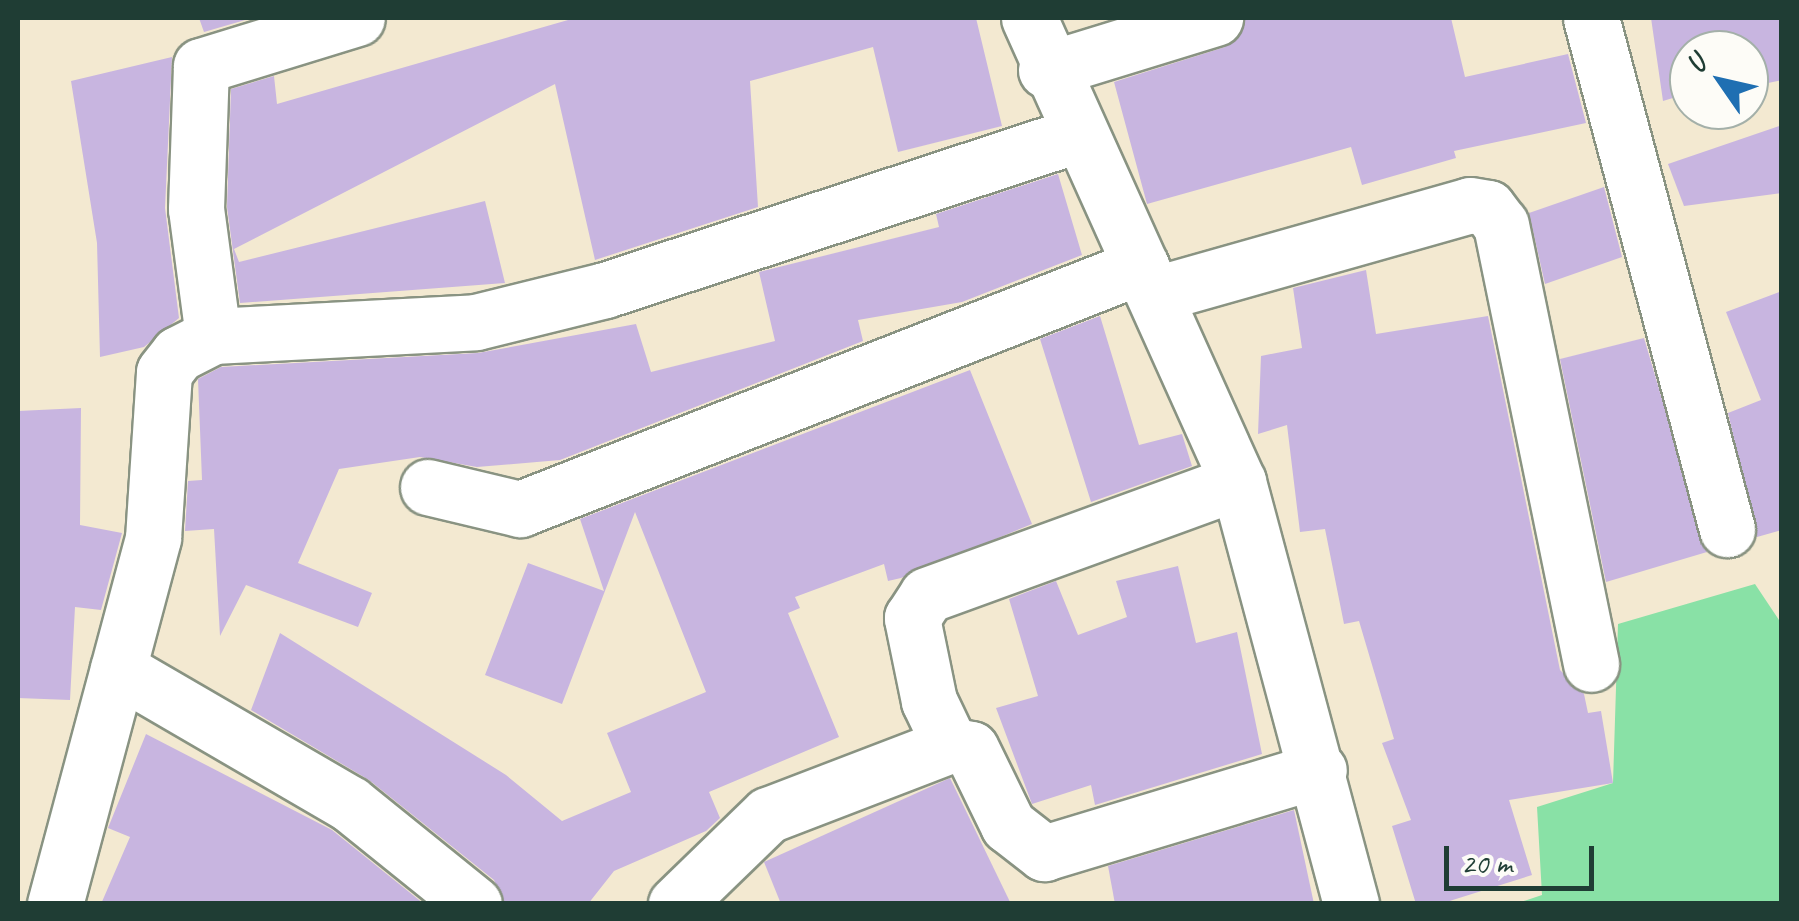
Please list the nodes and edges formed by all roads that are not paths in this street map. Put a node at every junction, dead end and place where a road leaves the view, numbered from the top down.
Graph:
1 (356, 18) edge
2 (1029, 18) edge
3 (1215, 18) edge
4 (1591, 18) edge
5 (301, 24) edge
6 (1046, 70) junction
7 (1076, 135) junction
8 (1148, 280) junction
9 (213, 336) junction
10 (1238, 482) junction
11 (428, 487) dead end
12 (1727, 529) dead end
13 (1591, 664) dead end
14 (118, 669) junction
15 (950, 746) junction
16 (1319, 770) junction
17 (685, 896) edge
18 (62, 900) edge
19 (474, 904) edge
20 (1351, 904) edge

1 - 5 street
2 - 6 street
3 - 6 street
4 - 12 street
5 - 9 street
6 - 7 street
7 - 8 street
7 - 9 street
8 - 10 street
8 - 11 street
8 - 13 street
9 - 14 street
10 - 15 street
10 - 16 street
14 - 18 street
14 - 19 street
15 - 16 street
15 - 17 street
16 - 20 street

